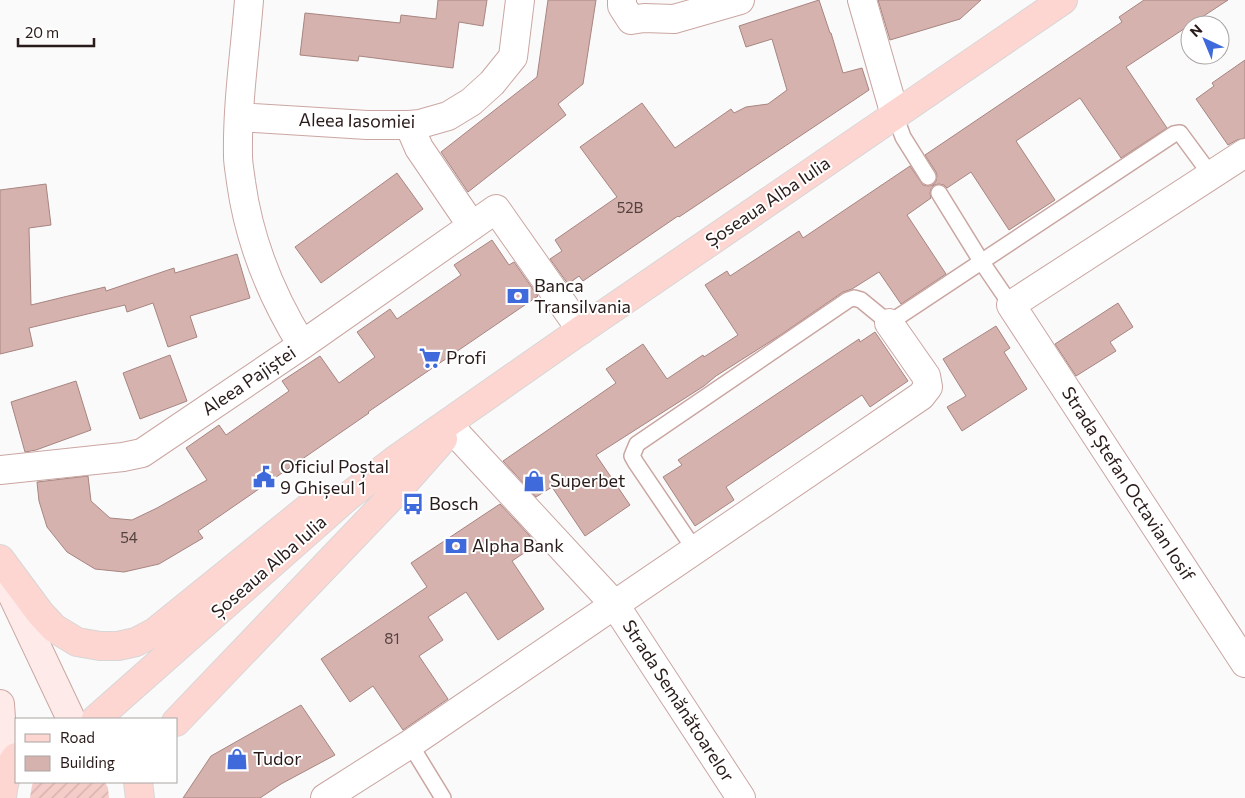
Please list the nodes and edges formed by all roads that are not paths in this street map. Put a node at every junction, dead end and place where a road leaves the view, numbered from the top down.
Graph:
1 (250, 0) edge
2 (520, 0) edge
3 (622, 0) edge
4 (740, 0) edge
5 (862, 0) edge
6 (1064, 0) edge
7 (895, 115) junction
8 (239, 117) junction
9 (408, 125) junction
10 (1245, 153) edge
11 (1211, 175) junction
12 (928, 178) dead end
13 (939, 193) dead end
14 (472, 226) junction
15 (982, 261) junction
16 (1011, 305) junction
17 (889, 323) junction
18 (581, 330) junction
19 (302, 345) junction
20 (473, 406) junction
21 (452, 429) junction
22 (0, 470) edge
23 (695, 550) junction
24 (0, 559) edge
25 (0, 569) edge
26 (614, 605) junction
27 (1245, 663) edge
28 (0, 704) edge
29 (71, 718) edge
30 (97, 718) edge
31 (178, 720) edge
32 (410, 744) junction
33 (8, 777) edge
34 (325, 798) edge
35 (443, 798) edge
36 (741, 798) edge

1 - 8 street, Aleea Pajiștei
2 - 9 street, Aleea Iasomiei
3 - 4 street
5 - 7 street
6 - 7 main road, Șoseaua Alba Iulia
7 - 12 lane
7 - 18 main road, Șoseaua Alba Iulia
8 - 9 street, Aleea Iasomiei
8 - 19 street, Aleea Pajiștei
9 - 14 street
10 - 11 street
11 - 15 lane
11 - 16 street
13 - 15 lane
14 - 18 street
14 - 19 street
15 - 16 lane
15 - 17 lane
16 - 27 street, Strada Ștefan Octavian Iosif
17 - 23 street
17 - 23 lane
18 - 20 main road, Șoseaua Alba Iulia
19 - 22 street, Aleea Pajiștei
20 - 21 main road, Șoseaua Alba Iulia
20 - 24 main road
20 - 30 main road, Șoseaua Alba Iulia
21 - 26 street, Strada Semănătoarelor
21 - 31 main road, Șoseaua Alba Iulia
23 - 26 street
25 - 29 street
26 - 32 street
26 - 36 street, Strada Semănătoarelor
28 - 33 street
32 - 34 street
32 - 35 lane

